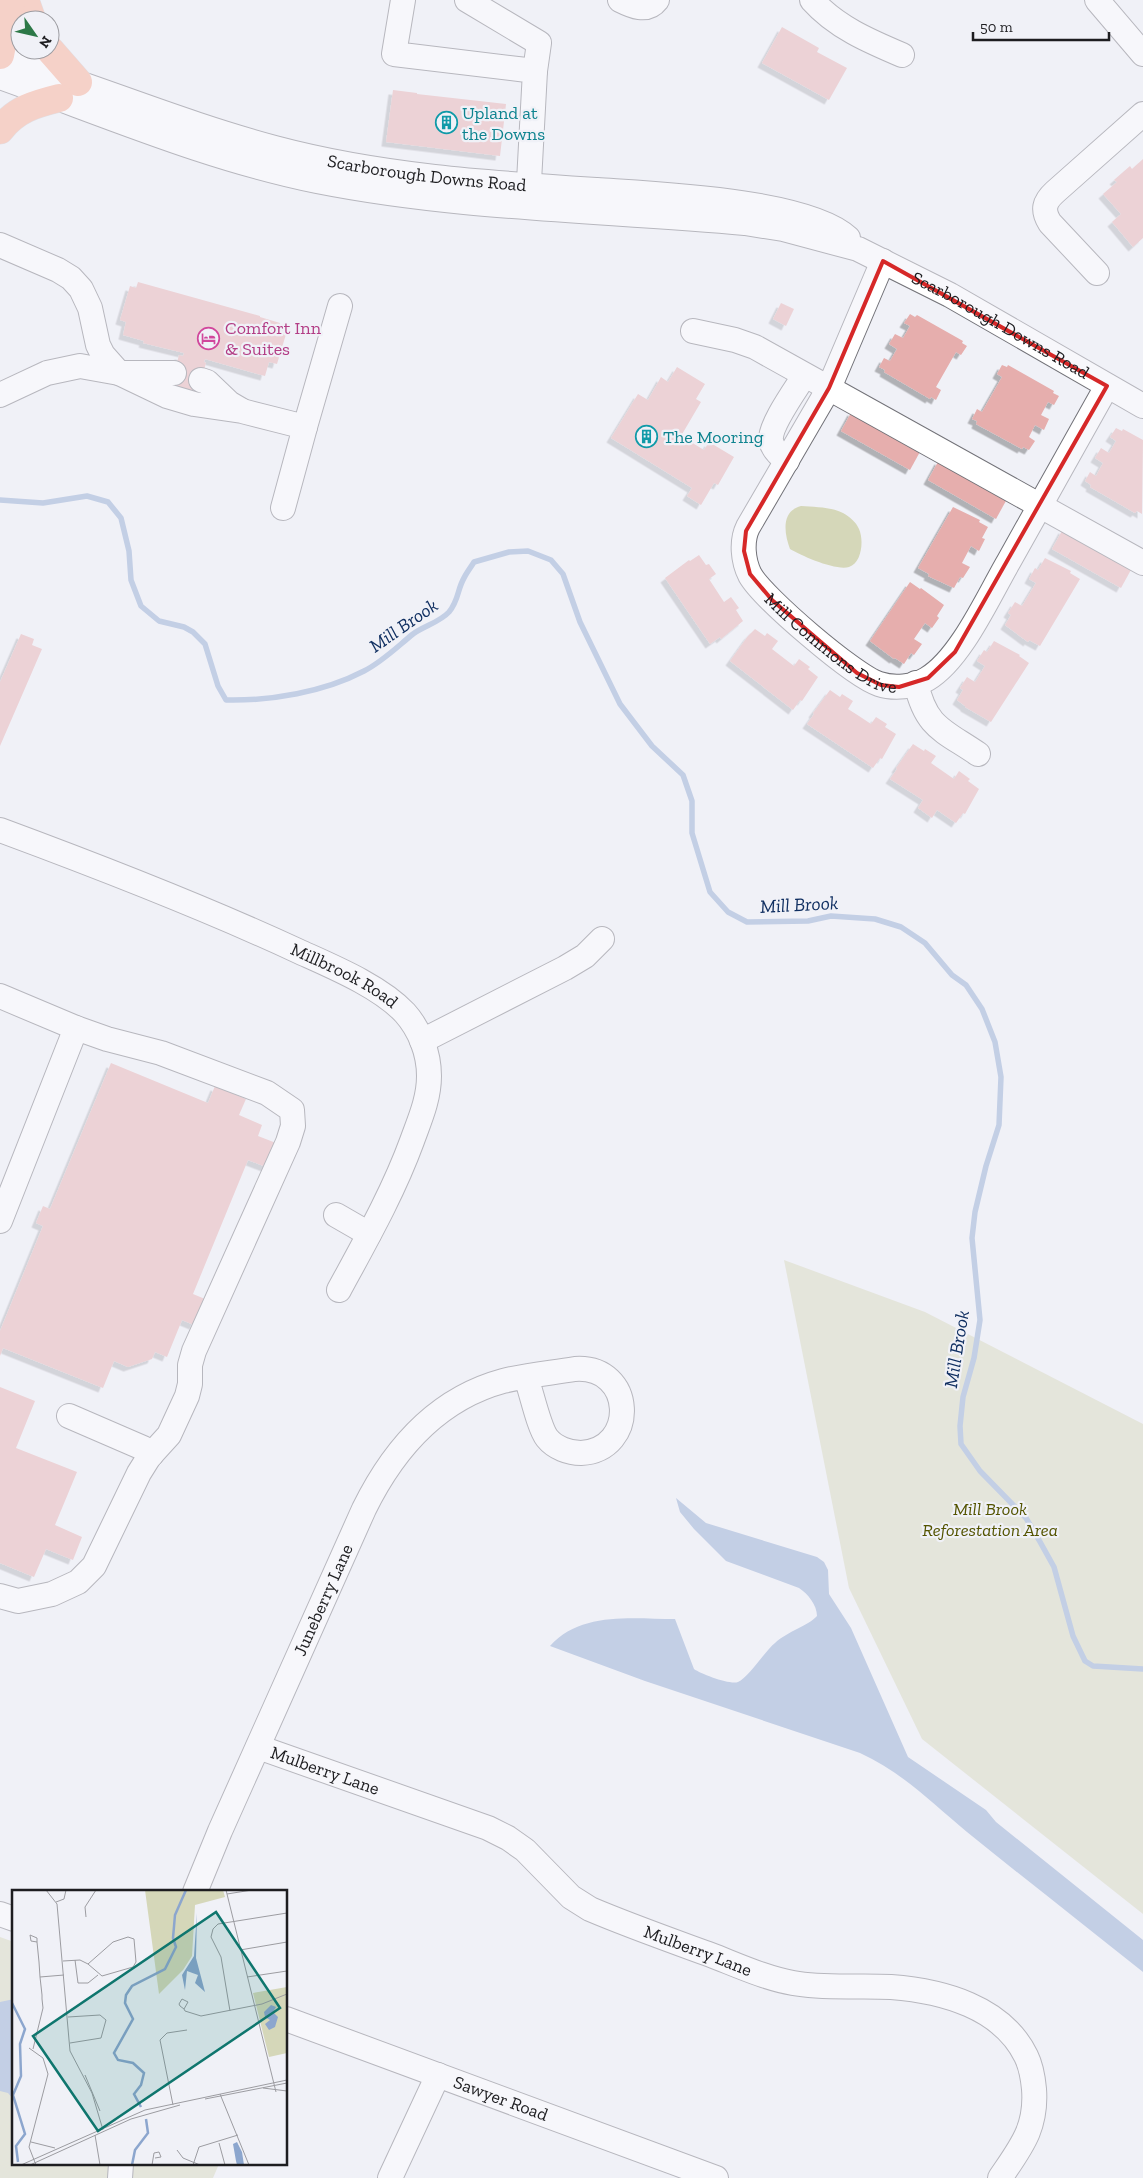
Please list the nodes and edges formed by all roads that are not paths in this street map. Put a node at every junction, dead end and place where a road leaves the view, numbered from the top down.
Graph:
1 (11, 0) edge
2 (403, 0) edge
3 (467, 0) edge
4 (620, 0) edge
5 (657, 0) edge
6 (812, 0) edge
7 (1097, 0) edge
8 (1143, 54) edge
9 (902, 55) dead end
10 (0, 56) edge
11 (55, 60) edge
12 (535, 71) junction
13 (0, 77) edge
14 (69, 90) junction
15 (1143, 114) edge
16 (0, 130) edge
17 (528, 196) junction
18 (0, 245) edge
19 (883, 261) junction
20 (1097, 273) dead end
21 (340, 306) dead end
22 (92, 320) junction
23 (693, 331) dead end
24 (62, 368) junction
25 (118, 373) junction
26 (174, 373) dead end
27 (804, 376) junction
28 (201, 380) dead end
29 (1107, 386) junction
30 (829, 388) junction
31 (0, 395) edge
32 (1143, 406) edge
33 (242, 411) junction
34 (305, 427) junction
35 (787, 461) junction
36 (1040, 505) junction
37 (284, 508) dead end
38 (1143, 563) edge
39 (916, 683) junction
40 (978, 754) dead end
41 (0, 830) edge
42 (602, 938) dead end
43 (0, 996) edge
44 (76, 1028) junction
45 (422, 1041) junction
46 (336, 1215) dead end
47 (0, 1221) edge
48 (369, 1234) junction
49 (339, 1290) dead end
50 (526, 1377) dead end
51 (69, 1416) dead end
52 (151, 1455) junction
53 (0, 1596) edge
54 (258, 1747) junction
55 (196, 1890) edge
56 (0, 1914) edge
57 (12, 1918) edge
58 (288, 2020) edge
59 (438, 2075) junction
60 (705, 2176) edge
61 (390, 2178) edge
62 (1000, 2178) edge

1 - 10 main road
2 - 12 street
3 - 12 street
4 - 5 street
6 - 9 street
7 - 8 street
10 - 14 street, Scarborough Downs Road
11 - 14 main road
12 - 17 street
13 - 14 street, Scarborough Downs Road
14 - 16 main road
14 - 17 street, Scarborough Downs Road
15 - 20 street
17 - 19 street, Scarborough Downs Road
18 - 22 street
19 - 29 street, Scarborough Downs Road
19 - 30 street, Mill Commons Drive
21 - 34 street
22 - 24 street
22 - 25 street
23 - 27 street
24 - 25 street
24 - 31 street
25 - 26 street
25 - 33 street
27 - 30 street
27 - 35 street
28 - 33 street
29 - 32 street, Scarborough Downs Road
29 - 36 street, Mill Commons Drive
30 - 35 street, Mill Commons Drive
30 - 36 street
33 - 34 street
34 - 37 street
35 - 39 street, Mill Commons Drive
36 - 38 street
36 - 39 street, Mill Commons Drive
39 - 40 street
41 - 45 street, Millbrook Road
42 - 45 street
43 - 44 street
44 - 47 street
44 - 52 street
45 - 48 street, Millbrook Road
46 - 48 street
48 - 49 street, Millbrook Road
50 - 54 street, Juneberry Lane
51 - 52 street
52 - 53 street
54 - 55 street, Juneberry Lane
54 - 62 street, Mulberry Lane
56 - 57 street
58 - 59 street, Sawyer Road
59 - 60 street, Sawyer Road
59 - 61 street

